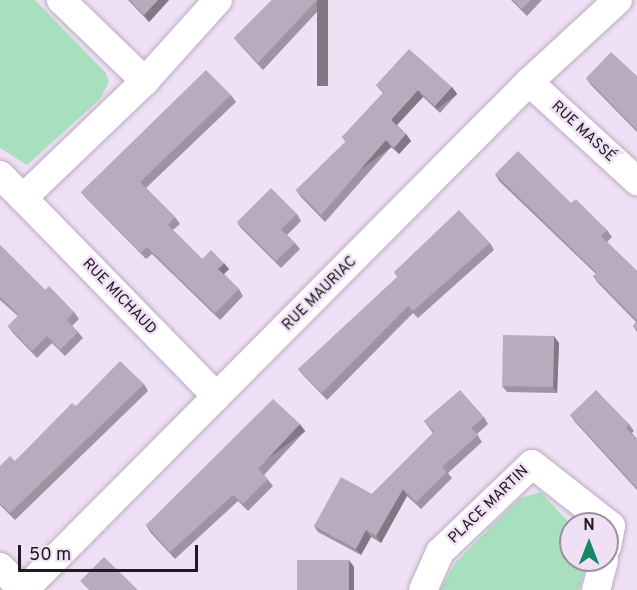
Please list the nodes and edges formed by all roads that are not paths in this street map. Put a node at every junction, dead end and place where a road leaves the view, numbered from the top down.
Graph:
1 (61, 0) edge
2 (218, 0) edge
3 (618, 0) edge
4 (145, 81) junction
5 (529, 82) junction
6 (0, 175) edge
7 (637, 181) edge
8 (23, 198) junction
9 (216, 396) junction
10 (593, 512) edge
11 (0, 567) edge
12 (601, 572) edge
13 (23, 590) edge
14 (423, 590) edge
15 (596, 590) edge

1 - 4 street
2 - 4 street
3 - 5 street, RUE MAURIAC
4 - 8 street
5 - 7 street, RUE MASSÉ
5 - 9 street, RUE MAURIAC
6 - 8 street, RUE MICHAUD
8 - 9 street, RUE MICHAUD
9 - 13 street, RUE MAURIAC
10 - 14 street, PLACE MARTIN
11 - 13 street
12 - 15 street

